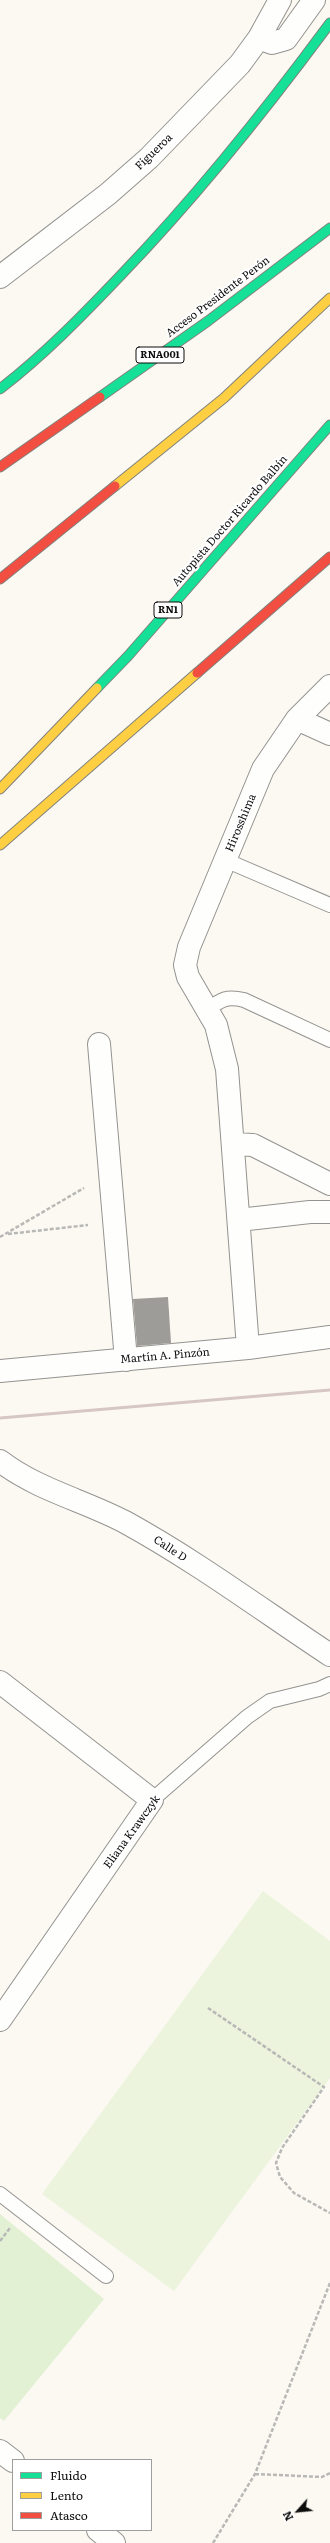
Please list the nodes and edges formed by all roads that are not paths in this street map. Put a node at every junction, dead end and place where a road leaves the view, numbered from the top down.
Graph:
1 (280, 0) edge
2 (314, 0) edge
3 (330, 22) edge
4 (259, 38) junction
5 (330, 228) edge
6 (0, 277) edge
7 (330, 298) edge
8 (0, 389) edge
9 (330, 425) edge
10 (0, 467) edge
11 (330, 557) edge
12 (0, 579) edge
13 (330, 686) edge
14 (297, 719) junction
15 (330, 734) edge
16 (0, 789) edge
17 (0, 845) edge
18 (225, 860) junction
19 (330, 905) edge
20 (208, 1010) junction
21 (330, 1040) edge
22 (99, 1044) dead end
23 (233, 1144) junction
24 (330, 1184) edge
25 (330, 1212) edge
26 (239, 1220) junction
27 (330, 1337) edge
28 (248, 1348) junction
29 (126, 1360) junction
30 (0, 1371) edge
31 (0, 1461) edge
32 (330, 1655) edge
33 (0, 1682) edge
34 (330, 1684) edge
35 (152, 1800) junction
36 (0, 2020) edge
37 (0, 2194) edge
38 (106, 2276) dead end
39 (0, 2451) edge
40 (12, 2460) edge
41 (99, 2531) edge
42 (114, 2543) edge

1 - 4 street, Figueroa
2 - 4 street
3 - 8 highway
4 - 6 street, Figueroa
5 - 10 highway, Acceso Presidente Perón / RNA001
7 - 12 highway
9 - 16 highway, Autopista Doctor Ricardo Balbín / RN1
11 - 17 highway
13 - 14 street, Hirosshima
14 - 15 street
14 - 18 street, Hirosshima
18 - 19 lane
18 - 20 street, Hirosshima
20 - 21 lane
20 - 23 street
22 - 29 street
23 - 24 street
23 - 26 street
25 - 26 street
26 - 28 street
27 - 28 street, Martín A. Pinzón
28 - 29 street, Martín A. Pinzón
29 - 30 street, Martín A. Pinzón
31 - 32 street, Calle D
33 - 35 street
34 - 35 lane, Eliana Krawczyk
35 - 36 street, Eliana Krawczyk
37 - 38 lane
39 - 40 street
41 - 42 street

